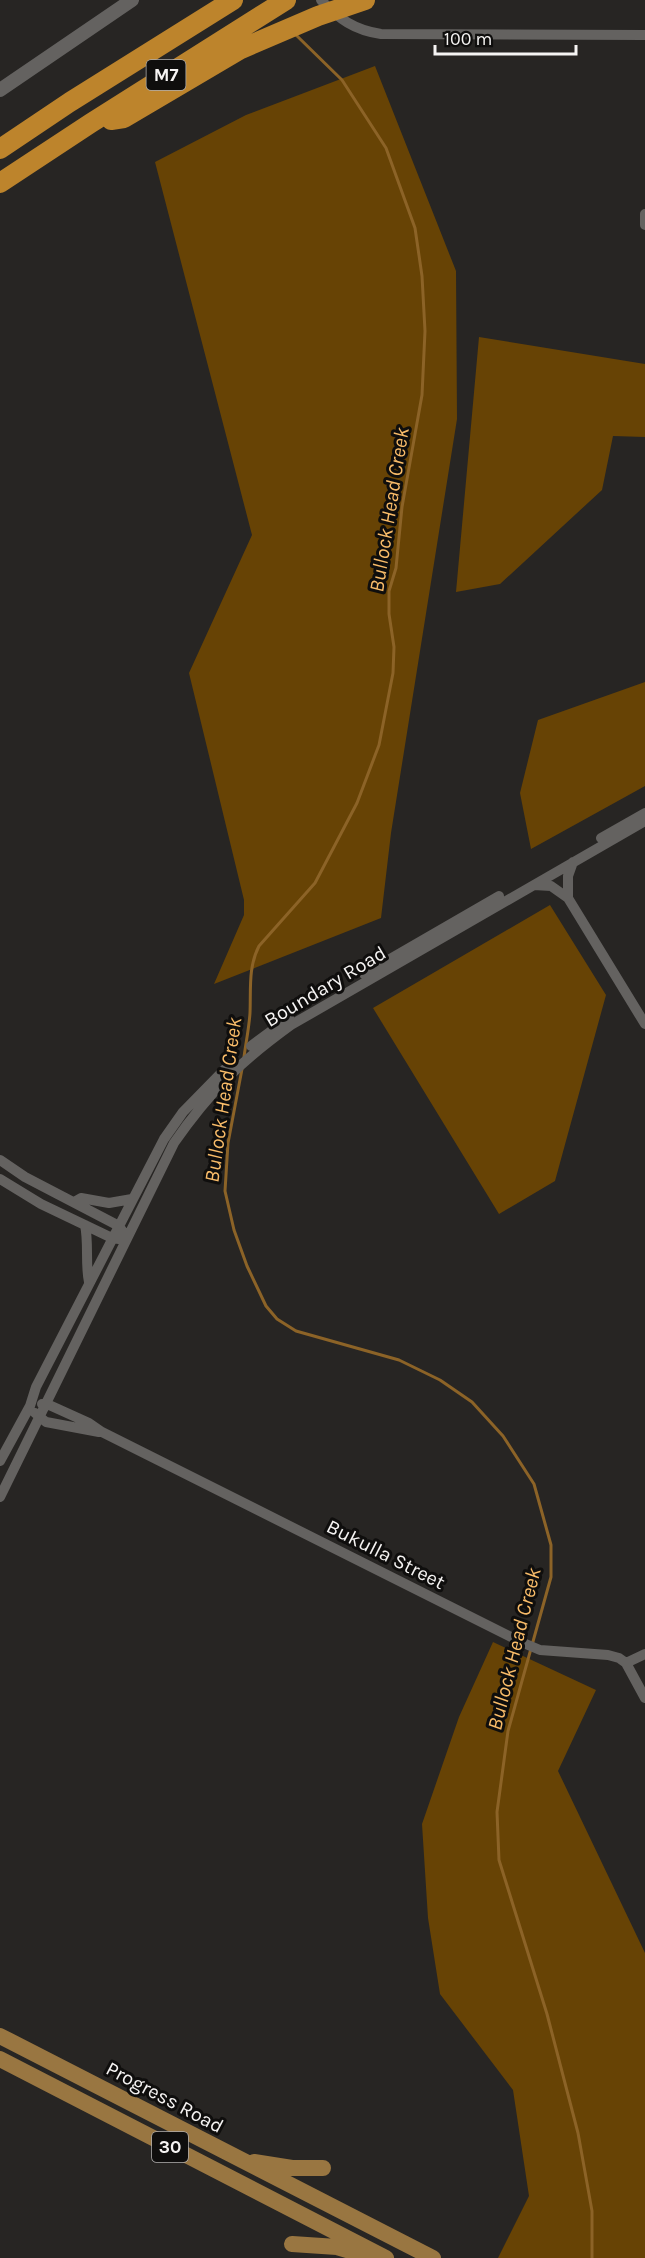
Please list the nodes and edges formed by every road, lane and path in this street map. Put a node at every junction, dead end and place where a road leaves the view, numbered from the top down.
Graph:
1 (132, 0) edge
2 (286, 0) edge
3 (321, 0) edge
4 (359, 2) edge
5 (228, 3) edge
6 (645, 35) edge
7 (0, 90) edge
8 (91, 123) junction
9 (0, 149) edge
10 (0, 183) edge
11 (645, 214) edge
12 (645, 225) edge
13 (645, 813) edge
14 (645, 821) edge
15 (573, 862) junction
16 (534, 885) junction
17 (568, 898) junction
18 (328, 999) junction
19 (645, 1024) edge
20 (206, 1093) junction
21 (0, 1160) edge
22 (0, 1179) edge
23 (132, 1199) junction
24 (74, 1202) junction
25 (85, 1225) junction
26 (119, 1226) junction
27 (112, 1238) junction
28 (128, 1240) junction
29 (89, 1282) junction
30 (47, 1404) junction
31 (30, 1406) junction
32 (39, 1418) junction
33 (102, 1432) junction
34 (0, 1461) edge
35 (5, 1477) edge
36 (0, 1497) edge
37 (645, 1654) edge
38 (626, 1663) junction
39 (645, 1698) edge
40 (0, 2036) edge
41 (0, 2060) edge
42 (242, 2160) junction
43 (323, 2168) dead end
44 (310, 2196) junction
45 (300, 2213) junction
46 (292, 2244) dead end
47 (370, 2258) edge
48 (386, 2258) edge
49 (433, 2258) edge

1 - 7 street
2 - 8 highway, M7
3 - 6 street
4 - 8 highway
5 - 9 highway, M7
8 - 10 highway, M7
11 - 12 street
13 - 18 street, Boundary Road
14 - 15 street, Boundary Road
15 - 16 street, Boundary Road
15 - 17 street
16 - 17 street
16 - 18 street, Boundary Road
17 - 19 street
18 - 20 street, Boundary Road
20 - 23 street, Boundary Road
20 - 28 street, Boundary Road
21 - 24 street
22 - 25 street
23 - 24 street
23 - 26 street, Boundary Road
24 - 26 street
25 - 27 street
25 - 29 street
26 - 27 street, Boundary Road
26 - 28 street
27 - 28 street
27 - 29 street, Boundary Road
28 - 30 street, Boundary Road
29 - 31 street, Boundary Road
30 - 31 street
30 - 32 street, Boundary Road
30 - 33 street, Bukulla Street
31 - 32 street
31 - 34 street, Boundary Road
32 - 33 street, Bukulla Street
32 - 35 street, Boundary Road
33 - 38 street, Bukulla Street
35 - 36 street, Boundary Road
37 - 38 street
38 - 39 street
40 - 42 main road, Progress Road / 30
41 - 45 main road, Progress Road / 30
42 - 43 main road
42 - 44 main road, Progress Road / 30
44 - 45 main road
44 - 49 main road, Progress Road / 30
45 - 48 main road, Progress Road / 30
46 - 47 main road

